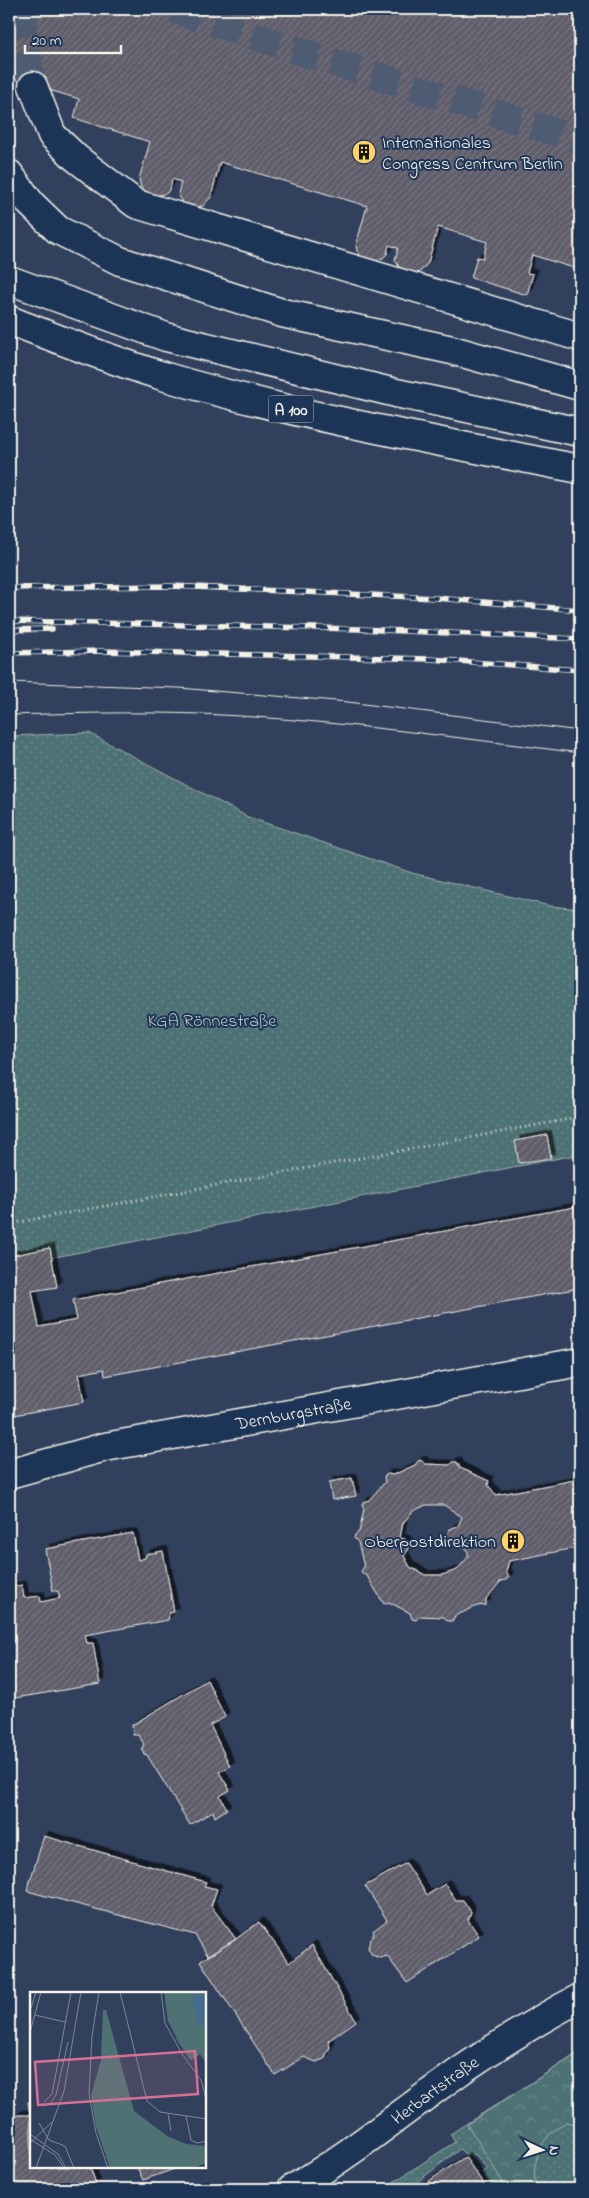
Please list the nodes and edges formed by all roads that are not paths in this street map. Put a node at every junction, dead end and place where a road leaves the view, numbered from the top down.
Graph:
1 (33, 86) tunnel mouth
2 (9, 174) edge
3 (9, 280) edge
4 (9, 320) edge
5 (580, 337) edge
6 (580, 386) edge
7 (580, 432) edge
8 (580, 469) edge
9 (580, 1362) edge
10 (9, 1474) edge
11 (580, 1998) edge
12 (292, 2189) edge

1 - 5 main road
2 - 6 main road
3 - 7 main road, A 100
4 - 8 main road, A 100
9 - 10 main road, Dernburgstraße
11 - 12 main road, Herbartstraße

